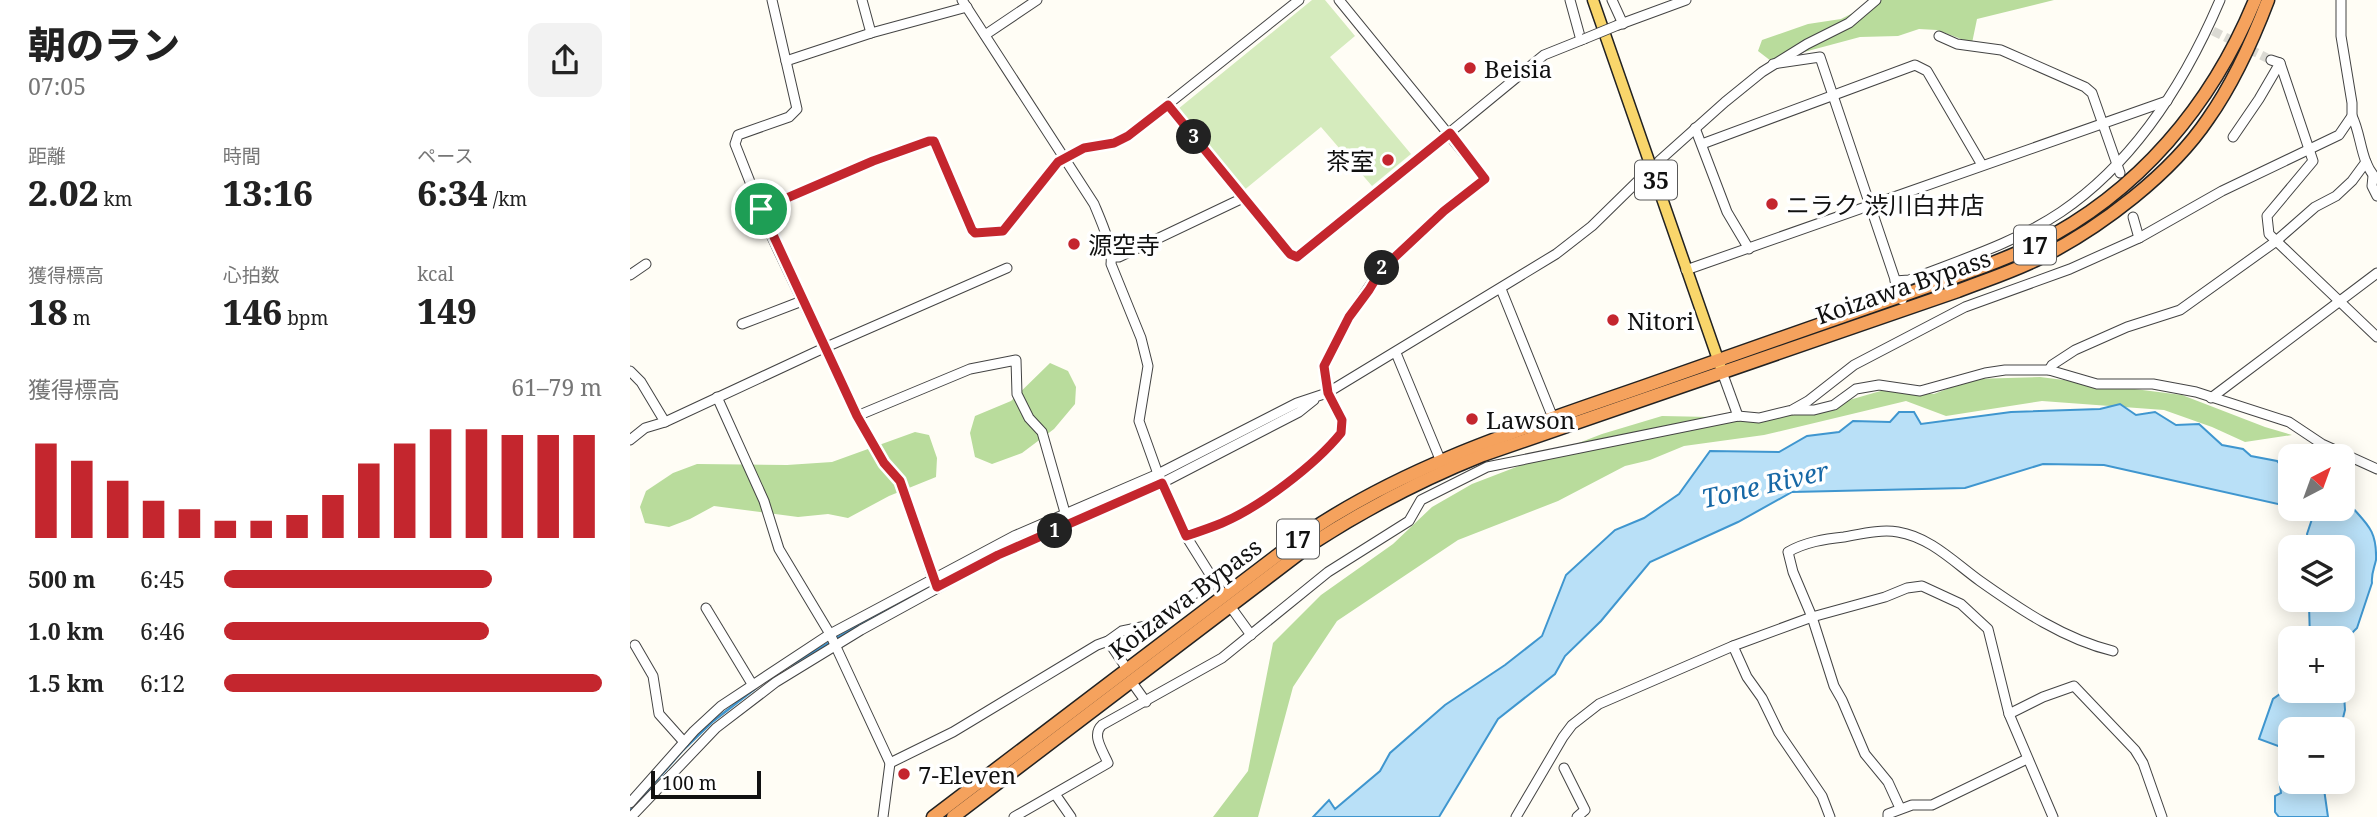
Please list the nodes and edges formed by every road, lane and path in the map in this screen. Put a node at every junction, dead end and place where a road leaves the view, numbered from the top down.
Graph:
1 (772, 0) edge
2 (862, 0) edge
3 (1037, 0) edge
4 (1299, 0) edge
5 (1339, 0) edge
6 (1570, 0) edge
7 (1593, 0) edge
8 (1612, 0) edge
9 (1686, 0) edge
10 (1876, 0) edge
11 (2220, 0) edge
12 (2255, 0) edge
13 (2268, 0) edge
14 (2341, 0) edge
15 (964, 4) edge
16 (1620, 25) junction
17 (871, 33) junction
18 (985, 35) junction
19 (1940, 36) dead end
20 (1583, 39) junction
21 (786, 61) junction
22 (1773, 64) junction
23 (1831, 95) junction
24 (2167, 101) junction
25 (1168, 105) junction
26 (2352, 116) junction
27 (2103, 123) junction
28 (1695, 128) junction
29 (1450, 133) junction
30 (2233, 137) dead end
31 (1702, 144) junction
32 (2311, 150) junction
33 (1065, 158) junction
34 (1659, 161) dead end
35 (2366, 162) junction
36 (1982, 165) junction
37 (2118, 168) junction
38 (1644, 175) dead end
39 (2375, 177) edge
40 (2377, 196) edge
41 (1243, 198) junction
42 (1868, 206) junction
43 (761, 209) junction
44 (2133, 217) dead end
45 (2139, 237) junction
46 (2275, 242) junction
47 (1749, 249) junction
48 (1111, 257) junction
49 (646, 264) dead end
50 (1007, 268) dead end
51 (1686, 270) junction
52 (2377, 272) edge
53 (630, 275) edge
54 (1895, 281) junction
55 (1502, 289) junction
56 (2339, 300) junction
57 (802, 301) junction
58 (1902, 302) junction
59 (742, 324) dead end
60 (2377, 337) edge
61 (824, 348) junction
62 (1396, 353) junction
63 (1720, 366) junction
64 (2049, 370) junction
65 (630, 371) edge
66 (1328, 393) junction
67 (717, 397) junction
68 (2211, 398) junction
69 (1792, 410) junction
70 (857, 416) junction
71 (1738, 416) junction
72 (1553, 418) junction
73 (665, 422) junction
74 (630, 440) edge
75 (1442, 466) junction
76 (2377, 469) edge
77 (1160, 479) junction
78 (1067, 519) junction
79 (1186, 536) junction
80 (1214, 579) junction
81 (935, 583) junction
82 (1227, 600) junction
83 (706, 608) dead end
84 (1812, 617) junction
85 (1251, 635) junction
86 (833, 640) junction
87 (1108, 641) junction
88 (635, 645) dead end
89 (1733, 646) junction
90 (2113, 651) dead end
91 (1129, 675) junction
92 (752, 684) junction
93 (1146, 702) junction
94 (2009, 714) junction
95 (684, 743) junction
96 (2027, 759) junction
97 (890, 763) junction
98 (1563, 768) dead end
99 (668, 769) junction
100 (1055, 794) junction
101 (636, 803) edge
102 (1900, 808) junction
103 (631, 817) edge
104 (883, 817) edge
105 (933, 817) edge
106 (953, 817) edge
107 (1014, 817) edge
108 (1071, 817) edge
109 (1517, 817) edge
110 (1577, 817) edge
111 (1830, 817) edge
112 (1888, 817) edge
113 (2053, 817) edge
114 (2162, 817) edge

1 - 21 street
2 - 17 street
3 - 18 street
4 - 25 street
5 - 29 street
6 - 20 street
7 - 51 main road, 35
8 - 16 street
9 - 16 street
10 - 22 street
11 - 24 street
12 - 58 highway, Koizawa Bypass / 17
13 - 58 highway, Koizawa Bypass / 17
14 - 26 street
15 - 17 street
15 - 18 street
16 - 20 street, bridge
17 - 21 street
18 - 33 street
19 - 27 street
20 - 29 street
21 - 43 street
22 - 23 street
22 - 28 street
23 - 31 street
23 - 36 street
23 - 42 street
24 - 27 street
24 - 37 street
25 - 33 street
25 - 41 street
26 - 32 street
26 - 35 street
27 - 36 street
27 - 37 street
28 - 31 street
28 - 34 street
29 - 41 street
29 - 66 street
30 - 32 street
31 - 47 street
32 - 45 street
32 - 46 street
33 - 43 street
33 - 48 street
35 - 39 street
35 - 46 street
36 - 42 street
37 - 54 street
38 - 55 street
39 - 40 street
41 - 48 street
42 - 47 street
42 - 54 street
43 - 57 street
44 - 45 street
45 - 69 street
46 - 56 street
46 - 64 street
47 - 51 street
48 - 77 street
49 - 53 street
50 - 61 street
51 - 63 main road, 35
52 - 56 street
54 - 58 street
55 - 62 street
55 - 72 street
56 - 60 street
56 - 68 street
57 - 59 street
57 - 61 street
58 - 63 highway, Koizawa Bypass / 17
61 - 67 street
61 - 70 street
62 - 66 street
62 - 75 street
63 - 71 street
63 - 72 highway, Koizawa Bypass / 17
63 - 75 highway, Koizawa Bypass / 17
64 - 68 street
64 - 69 street
65 - 73 street
66 - 77 street
66 - 79 street
67 - 73 street
67 - 86 street
68 - 76 street
69 - 71 street
70 - 78 street
70 - 81 street
71 - 85 street
72 - 75 highway, Koizawa Bypass / 17
73 - 74 street
75 - 82 highway, Koizawa Bypass / 17
77 - 78 street
77 - 79 street
78 - 81 street
79 - 80 street
80 - 82 street
80 - 87 street
81 - 86 street
82 - 85 street
82 - 91 highway, Koizawa Bypass / 17
83 - 92 street
84 - 89 street
84 - 90 street
84 - 94 street
84 - 102 street
85 - 93 street
86 - 92 street
86 - 97 street
86 - 99 street
87 - 91 street
87 - 97 street
88 - 95 street
89 - 109 street
89 - 111 street
91 - 93 street
91 - 105 highway, Koizawa Bypass / 17
91 - 106 highway, Koizawa Bypass / 17
92 - 95 street
93 - 100 street
94 - 96 street
94 - 114 street
95 - 99 street
96 - 102 street
96 - 113 street
97 - 104 street
98 - 110 street
99 - 101 street
100 - 107 street
100 - 108 street
101 - 103 street
102 - 112 street

